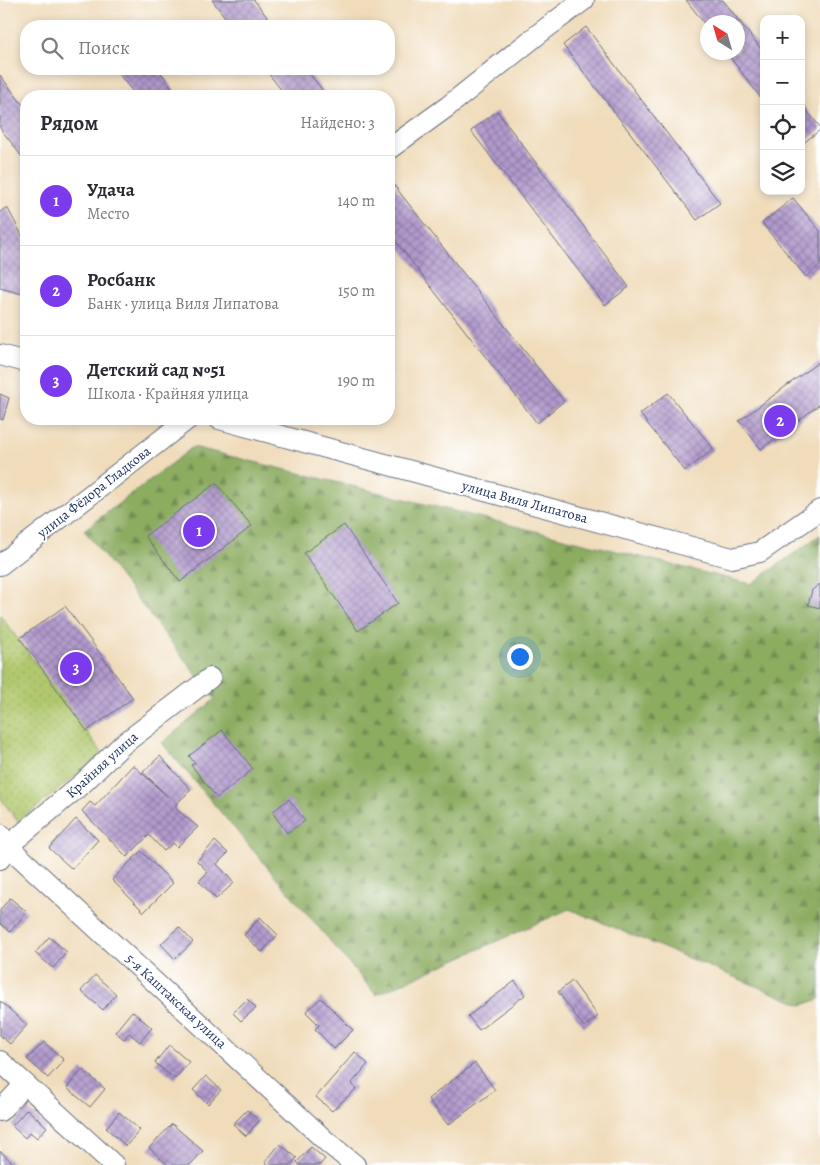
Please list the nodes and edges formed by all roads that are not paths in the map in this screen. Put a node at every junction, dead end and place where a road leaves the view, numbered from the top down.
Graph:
1 (584, 0) edge
2 (395, 145) edge
3 (0, 354) edge
4 (20, 360) edge
5 (180, 425) edge
6 (241, 425) edge
7 (820, 510) edge
8 (0, 565) edge
9 (210, 678) dead end
10 (3, 846) edge
11 (0, 1061) edge
12 (25, 1084) junction
13 (0, 1111) edge
14 (114, 1165) edge
15 (355, 1165) edge

1 - 2 street
3 - 4 street
5 - 8 street, улица Фёдора Гладкова
6 - 7 street, улица Виля Липатова
9 - 10 street, Крайняя улица
10 - 15 street, 5-я Каштакская улица
11 - 12 street
12 - 13 street
12 - 14 street

